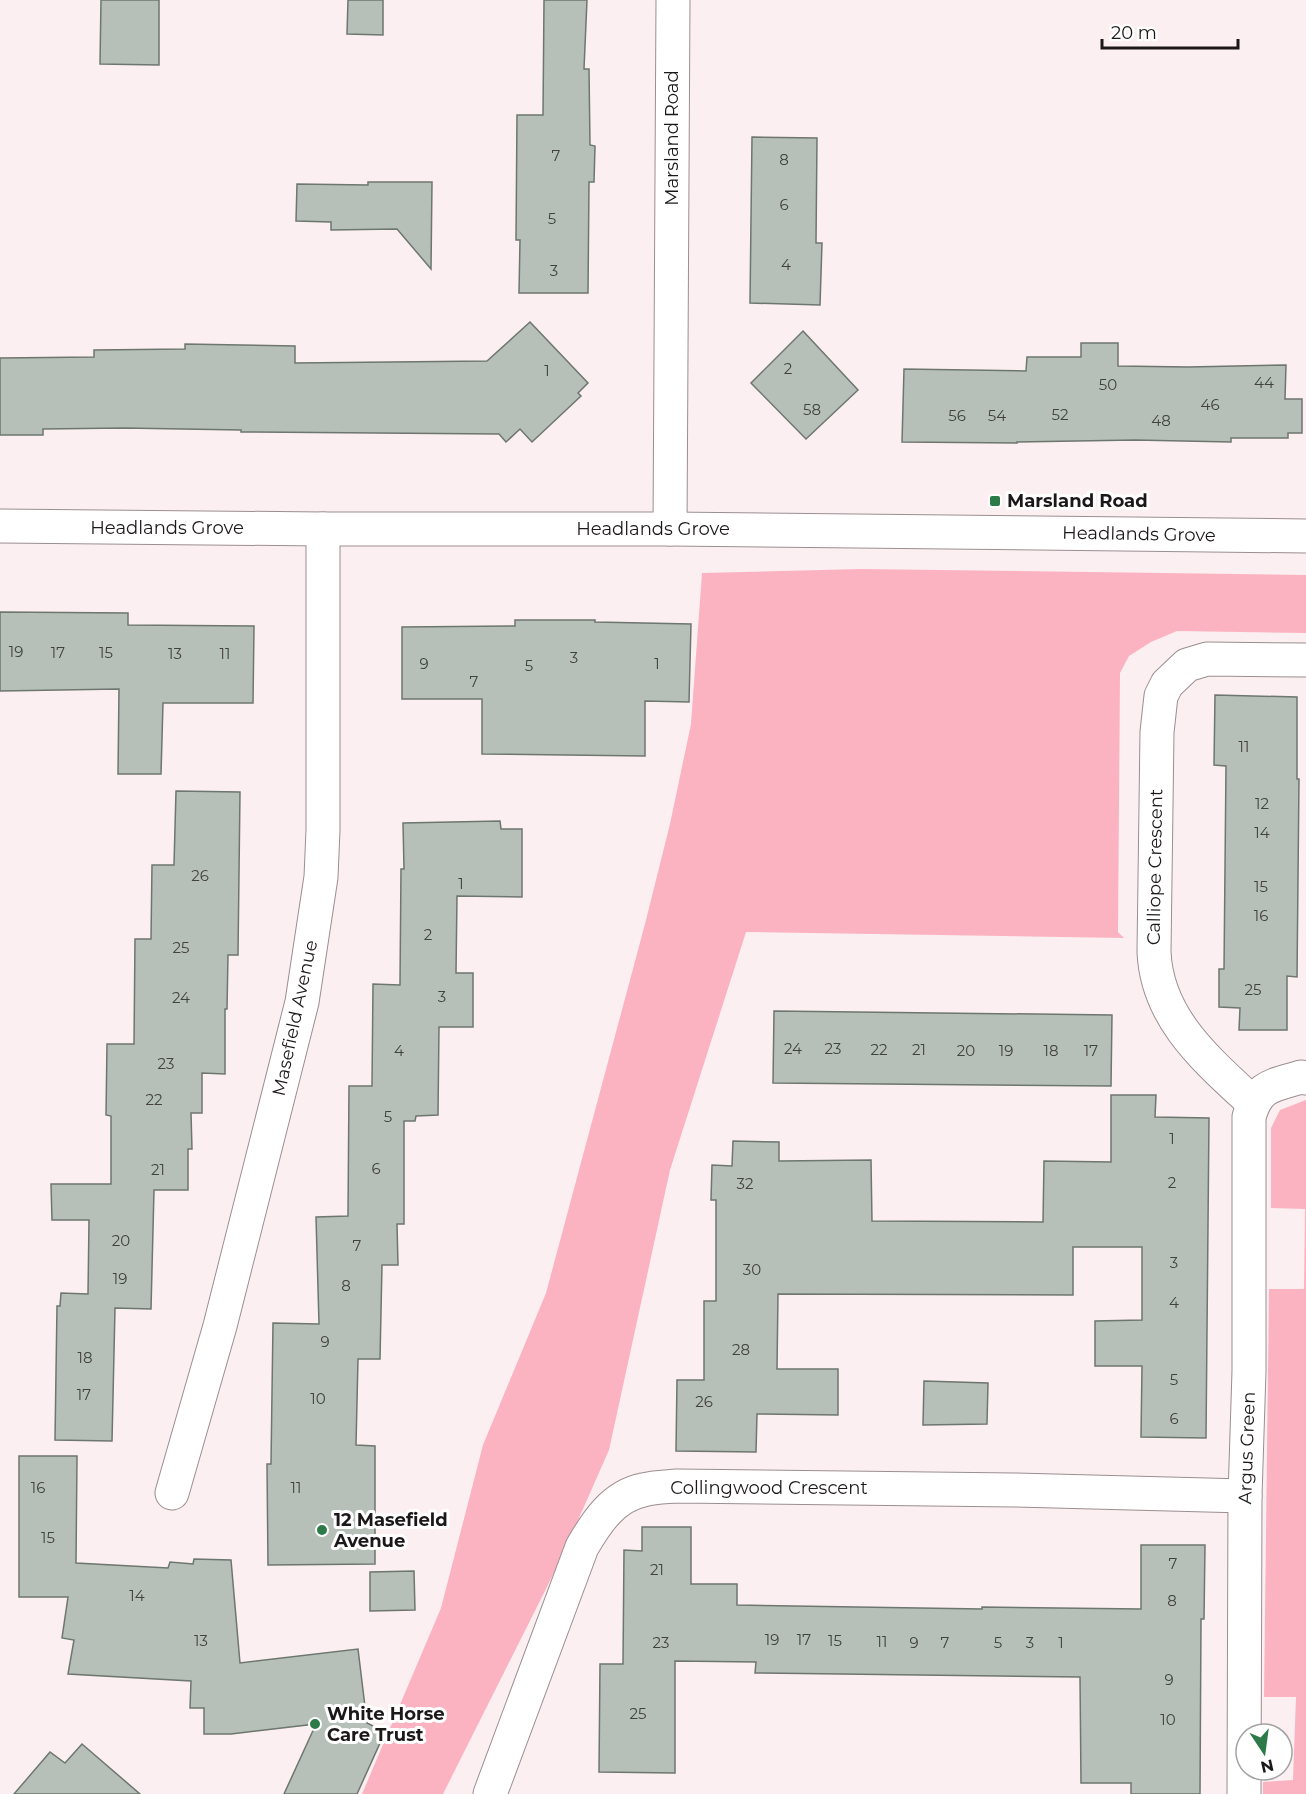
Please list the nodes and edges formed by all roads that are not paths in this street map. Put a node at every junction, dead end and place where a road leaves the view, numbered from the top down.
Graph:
1 (673, 0) edge
2 (0, 526) edge
3 (323, 529) junction
4 (670, 529) junction
5 (1306, 536) edge
6 (1306, 660) edge
7 (1306, 1077) edge
8 (1253, 1103) junction
9 (171, 1493) dead end
10 (1245, 1496) junction
11 (490, 1794) edge
12 (1244, 1794) edge

1 - 4 street, Marsland Road
2 - 3 street, Headlands Grove
3 - 4 street, Headlands Grove
3 - 9 street, Masefield Avenue
4 - 5 street, Headlands Grove
6 - 8 street, Calliope Crescent
7 - 8 street
8 - 10 street, Argus Green
10 - 11 street, Collingwood Crescent
10 - 12 street, Argus Green

